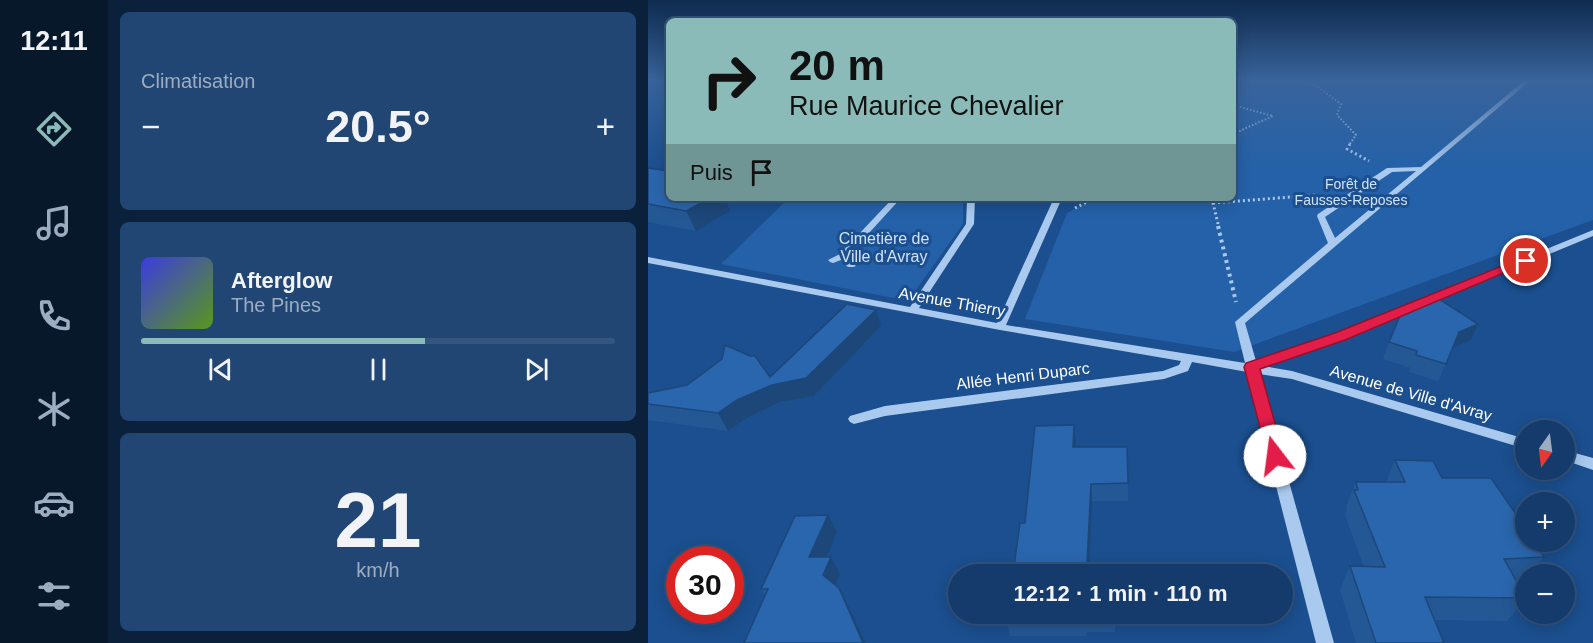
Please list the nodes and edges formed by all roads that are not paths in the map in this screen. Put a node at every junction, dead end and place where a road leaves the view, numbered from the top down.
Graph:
1 (1493, 110) edge
2 (1423, 169) junction
3 (894, 201) edge
4 (971, 201) edge
5 (1057, 201) edge
6 (1593, 233) edge
7 (1333, 244) junction
8 (843, 256) junction
9 (833, 260) dead end
10 (648, 261) edge
11 (851, 265) dead end
12 (912, 311) junction
13 (999, 327) junction
14 (1188, 357) junction
15 (1251, 367) junction
16 (854, 418) dead end
17 (1515, 441) edge
18 (1575, 458) edge
19 (1593, 464) edge
20 (1325, 643) edge

1 - 2 street
2 - 7 street
2 - 7 street
3 - 8 street
4 - 12 street
5 - 13 street
6 - 15 street
7 - 15 street
8 - 9 street
8 - 11 street
10 - 12 street, Avenue Thierry
12 - 13 street, Avenue Thierry
13 - 14 street, Avenue Thierry
14 - 15 street, Avenue Thierry
14 - 16 street, Allée Henri Duparc
15 - 17 street, Avenue de Ville d'Avray
15 - 20 street
18 - 19 street

